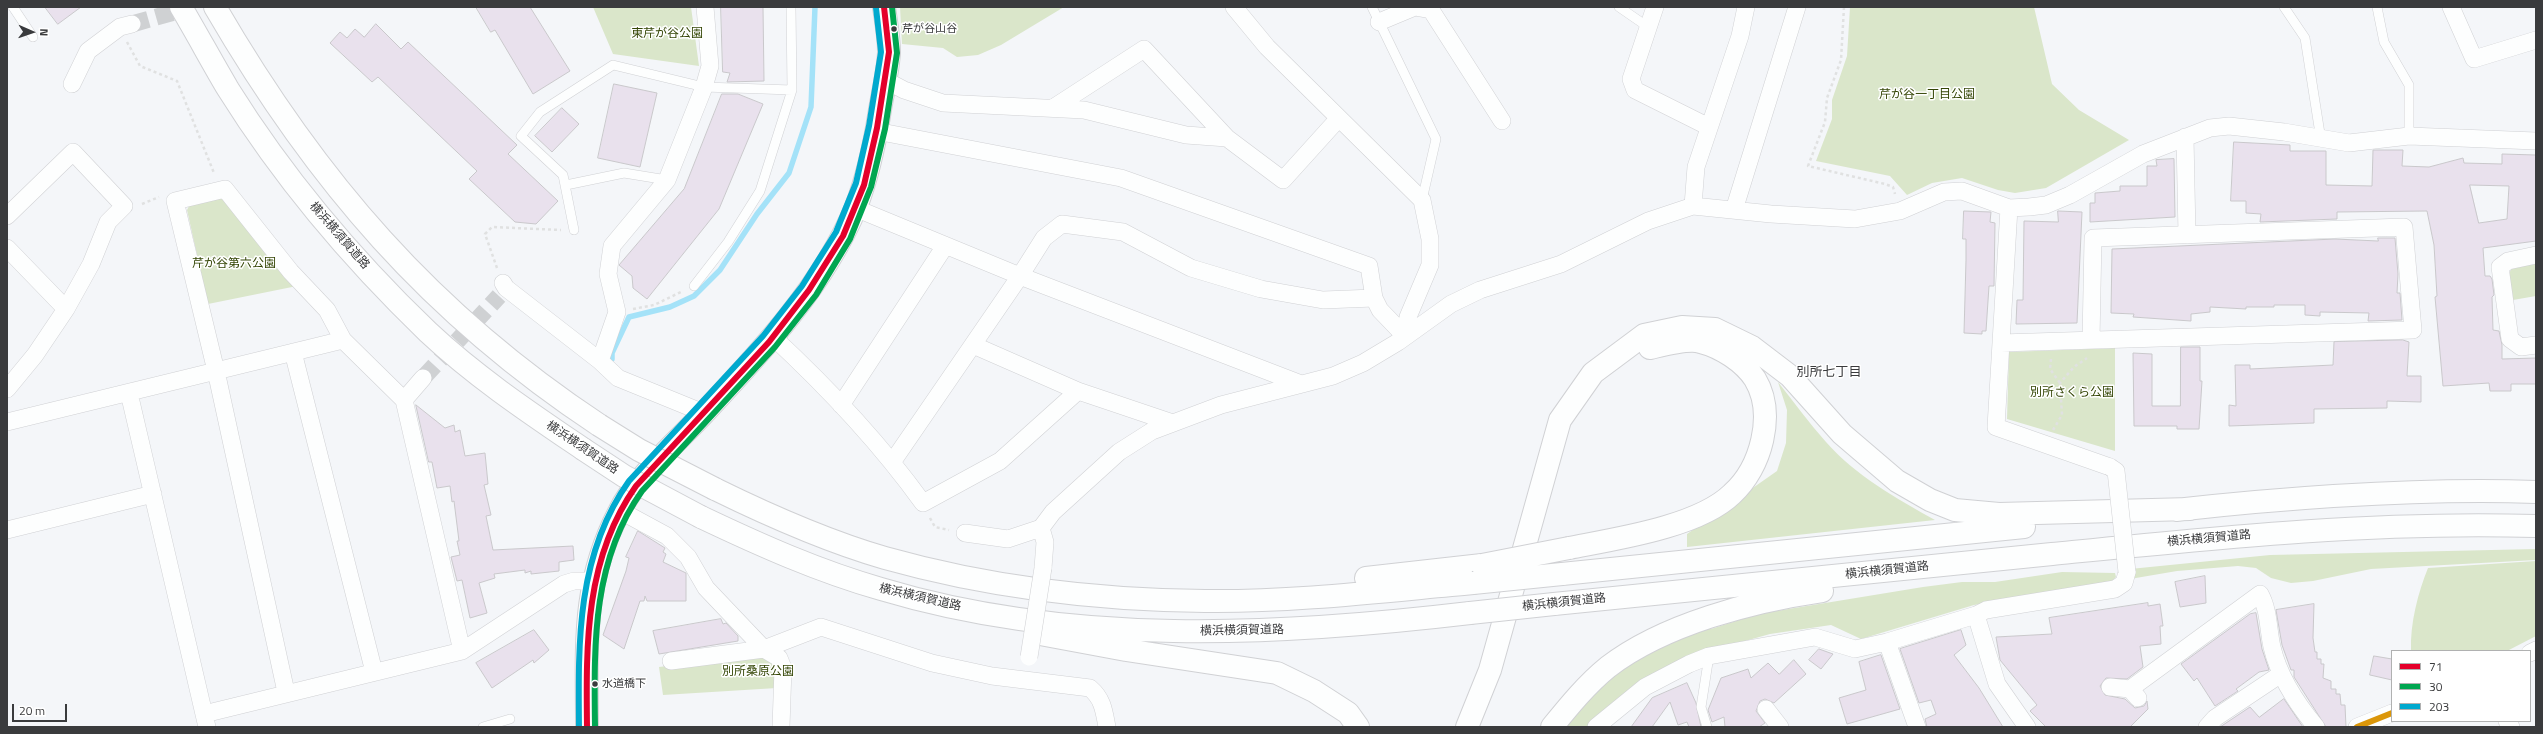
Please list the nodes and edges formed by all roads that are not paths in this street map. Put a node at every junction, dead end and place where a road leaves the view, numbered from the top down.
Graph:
1 (13, 7) edge
2 (181, 7) edge
3 (215, 7) edge
4 (705, 7) edge
5 (791, 7) edge
6 (884, 7) edge
7 (1234, 7) edge
8 (1619, 7) edge
9 (1655, 7) edge
10 (1746, 7) edge
11 (1797, 7) edge
12 (2284, 7) edge
13 (2377, 7) edge
14 (2451, 7) edge
15 (1376, 15) edge
16 (126, 26) tunnel mouth
17 (1648, 27) junction
18 (33, 37) dead end
19 (2536, 40) edge
20 (885, 80) junction
21 (72, 84) dead end
22 (704, 87) junction
23 (792, 90) junction
24 (1053, 108) junction
25 (1339, 118) junction
26 (1502, 121) dead end
27 (1710, 127) junction
28 (876, 131) junction
29 (2409, 136) junction
30 (2185, 137) junction
31 (1227, 138) junction
32 (2322, 140) junction
33 (2536, 141) edge
34 (667, 180) junction
35 (566, 186) junction
36 (1422, 200) junction
37 (1693, 206) junction
38 (856, 208) junction
39 (2010, 208) junction
40 (1734, 210) junction
41 (7, 216) edge
42 (574, 230) road end
43 (2187, 235) junction
44 (945, 246) junction
45 (7, 248) edge
46 (2536, 255) edge
47 (1020, 276) junction
48 (694, 286) road end
49 (503, 289) road end
50 (1374, 298) junction
51 (66, 309) junction
52 (772, 336) junction
53 (1405, 336) junction
54 (343, 340) junction
55 (2098, 340) junction
56 (2001, 343) junction
57 (973, 345) junction
58 (2536, 345) edge
59 (293, 352) junction
60 (600, 361) junction
61 (216, 371) junction
62 (423, 378) tunnel mouth
63 (1301, 384) junction
64 (7, 389) edge
65 (1078, 391) junction
66 (129, 393) junction
67 (404, 400) junction
68 (841, 405) junction
69 (704, 413) junction
70 (7, 422) edge
71 (1173, 423) junction
72 (893, 461) junction
73 (2536, 492) edge
74 (153, 494) junction
75 (2190, 509) junction
76 (619, 510) junction
77 (2536, 526) edge
78 (1042, 528) junction
79 (7, 530) edge
80 (965, 533) road end
81 (2150, 544) junction
82 (1478, 574) junction
83 (592, 581) junction
84 (938, 604) junction
85 (1981, 613) junction
86 (1887, 642) junction
87 (462, 650) junction
88 (764, 650) junction
89 (1709, 656) junction
90 (671, 661) dead end
91 (374, 672) junction
92 (2281, 674) junction
93 (1026, 680) junction
94 (2110, 687) dead end
95 (286, 692) junction
96 (1766, 709) dead end
97 (2391, 713) edge
98 (510, 719) dead end
99 (206, 720) edge
100 (483, 727) edge
101 (587, 727) edge
102 (781, 727) edge
103 (1107, 727) edge
104 (1358, 727) edge
105 (1467, 727) edge
106 (1484, 727) edge
107 (1552, 727) edge
108 (1596, 727) edge
109 (1707, 727) edge
110 (1780, 727) edge
111 (1917, 727) edge
112 (2027, 727) edge
113 (2207, 727) edge
114 (2316, 727) edge
115 (2357, 727) edge

1 - 18 lane
2 - 84 main road, 横浜横須賀道路, bridge
3 - 82 main road, bridge
4 - 22 street
5 - 23 lane
6 - 20 main road
7 - 25 street
8 - 17 lane
9 - 17 street
10 - 27 street
11 - 40 street
12 - 32 lane
13 - 29 lane
14 - 19 street
15 - 26 street
15 - 36 lane
16 - 21 street
17 - 27 street
20 - 24 street
20 - 28 main road
22 - 23 lane
22 - 34 street
22 - 35 lane
23 - 48 lane
24 - 31 street
24 - 31 street
25 - 31 street
25 - 36 street
27 - 37 street
28 - 38 main road
28 - 50 street
29 - 32 street
29 - 33 street
30 - 32 street
30 - 39 street
30 - 43 street
34 - 35 lane
34 - 60 street
35 - 42 lane
36 - 53 street
37 - 40 street
37 - 53 street
38 - 44 street
38 - 52 main road
39 - 40 street
39 - 56 street
41 - 51 street
43 - 55 street
43 - 55 street
44 - 47 street
44 - 68 street
45 - 51 street
46 - 58 street
47 - 50 street
47 - 57 street
47 - 63 street
49 - 60 street
50 - 53 street
51 - 64 street
52 - 68 street
52 - 69 main road
53 - 63 street
54 - 59 street
54 - 61 street
54 - 67 street
55 - 56 street
56 - 85 street, bridge
57 - 65 street
57 - 72 street
59 - 61 street
59 - 91 street
60 - 69 street
61 - 66 street
61 - 95 street
62 - 67 street
63 - 71 street
65 - 71 street
65 - 72 street
66 - 70 street
66 - 74 street
67 - 87 street
68 - 72 street
69 - 76 main road
71 - 78 street
73 - 75 main road
74 - 79 street
74 - 99 street
75 - 82 main road, bridge
75 - 105 main road
76 - 83 main road
76 - 88 street
77 - 81 main road, 横浜横須賀道路
78 - 80 street
78 - 93 street, bridge
81 - 84 main road, 横浜横須賀道路, bridge
81 - 107 main road
82 - 106 main road, bridge
83 - 87 street
83 - 101 main road
84 - 104 main road
85 - 86 street
85 - 112 street
86 - 89 street
86 - 111 street
87 - 91 street
88 - 90 street
88 - 93 street
88 - 102 street
89 - 108 street
89 - 109 lane
91 - 95 street
92 - 94 street
92 - 113 street
92 - 114 street
93 - 103 street
95 - 99 street
96 - 110 street
97 - 115 street
98 - 100 lane

